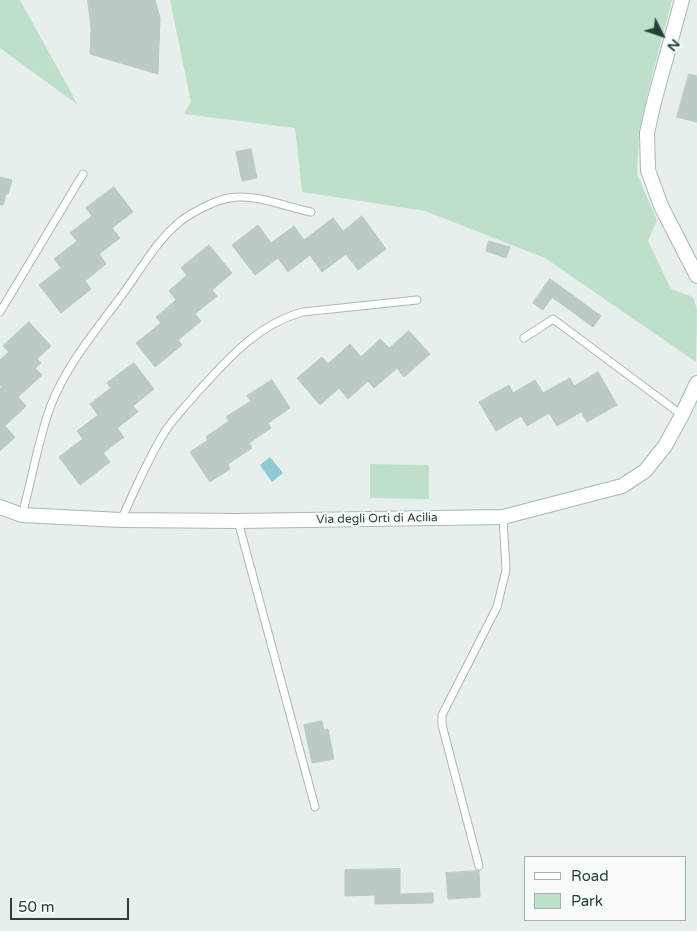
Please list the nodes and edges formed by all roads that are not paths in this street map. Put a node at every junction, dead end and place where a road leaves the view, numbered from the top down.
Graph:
1 (682, 0) edge
2 (83, 174) dead end
3 (311, 212) dead end
4 (697, 276) edge
5 (417, 300) dead end
6 (0, 312) edge
7 (524, 338) dead end
8 (697, 383) edge
9 (682, 415) junction
10 (0, 508) edge
11 (22, 515) junction
12 (503, 516) junction
13 (121, 520) junction
14 (238, 521) junction
15 (315, 807) dead end
16 (479, 866) dead end

1 - 4 street
2 - 6 lane
3 - 11 lane
5 - 13 lane
7 - 9 lane
8 - 9 street, Via degli Orti di Acilia
9 - 12 street, Via degli Orti di Acilia
10 - 11 street, Via degli Orti di Acilia
11 - 13 street, Via degli Orti di Acilia
12 - 14 street, Via degli Orti di Acilia
12 - 16 lane
13 - 14 street, Via degli Orti di Acilia
14 - 15 lane

